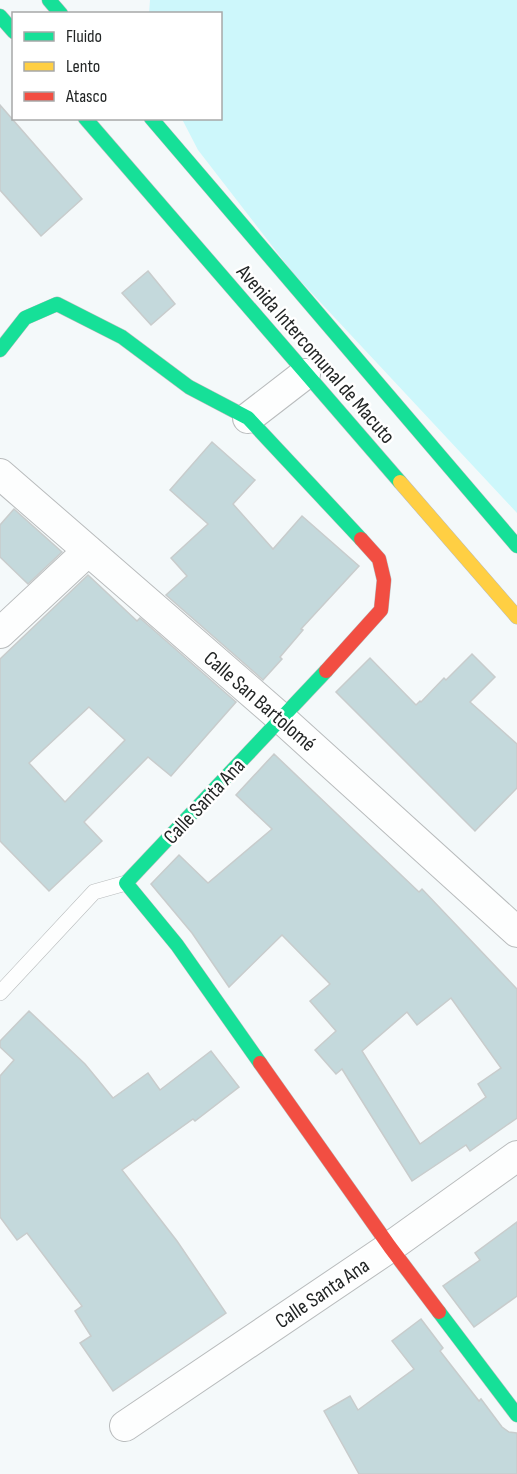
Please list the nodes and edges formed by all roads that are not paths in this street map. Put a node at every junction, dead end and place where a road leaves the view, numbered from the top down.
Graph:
1 (49, 0) edge
2 (59, 12) edge
3 (0, 16) edge
4 (12, 30) edge
5 (87, 120) edge
6 (154, 120) edge
7 (0, 350) edge
8 (305, 374) junction
9 (248, 418) junction
10 (0, 474) edge
11 (517, 546) edge
12 (88, 551) junction
13 (517, 617) edge
14 (0, 633) edge
15 (282, 719) junction
16 (126, 883) junction
17 (517, 932) edge
18 (0, 993) edge
19 (517, 1156) edge
20 (390, 1246) junction
21 (517, 1415) edge
22 (125, 1426) dead end

1 - 2 street
3 - 4 street
5 - 8 street, Avenida Intercomunal de Macuto
6 - 11 street, Avenida Intercomunal de Macuto
7 - 9 street, Calle Santa Ana
8 - 9 street
8 - 13 street, Avenida Intercomunal de Macuto
9 - 15 street, Calle Santa Ana
10 - 12 street, Calle San Bartolomé
12 - 14 street
12 - 15 street, Calle San Bartolomé
15 - 16 street, Calle Santa Ana
15 - 17 street, Calle San Bartolomé
16 - 18 lane
16 - 20 street
19 - 20 street, Calle Santa Ana
20 - 21 street
20 - 22 street, Calle Santa Ana

